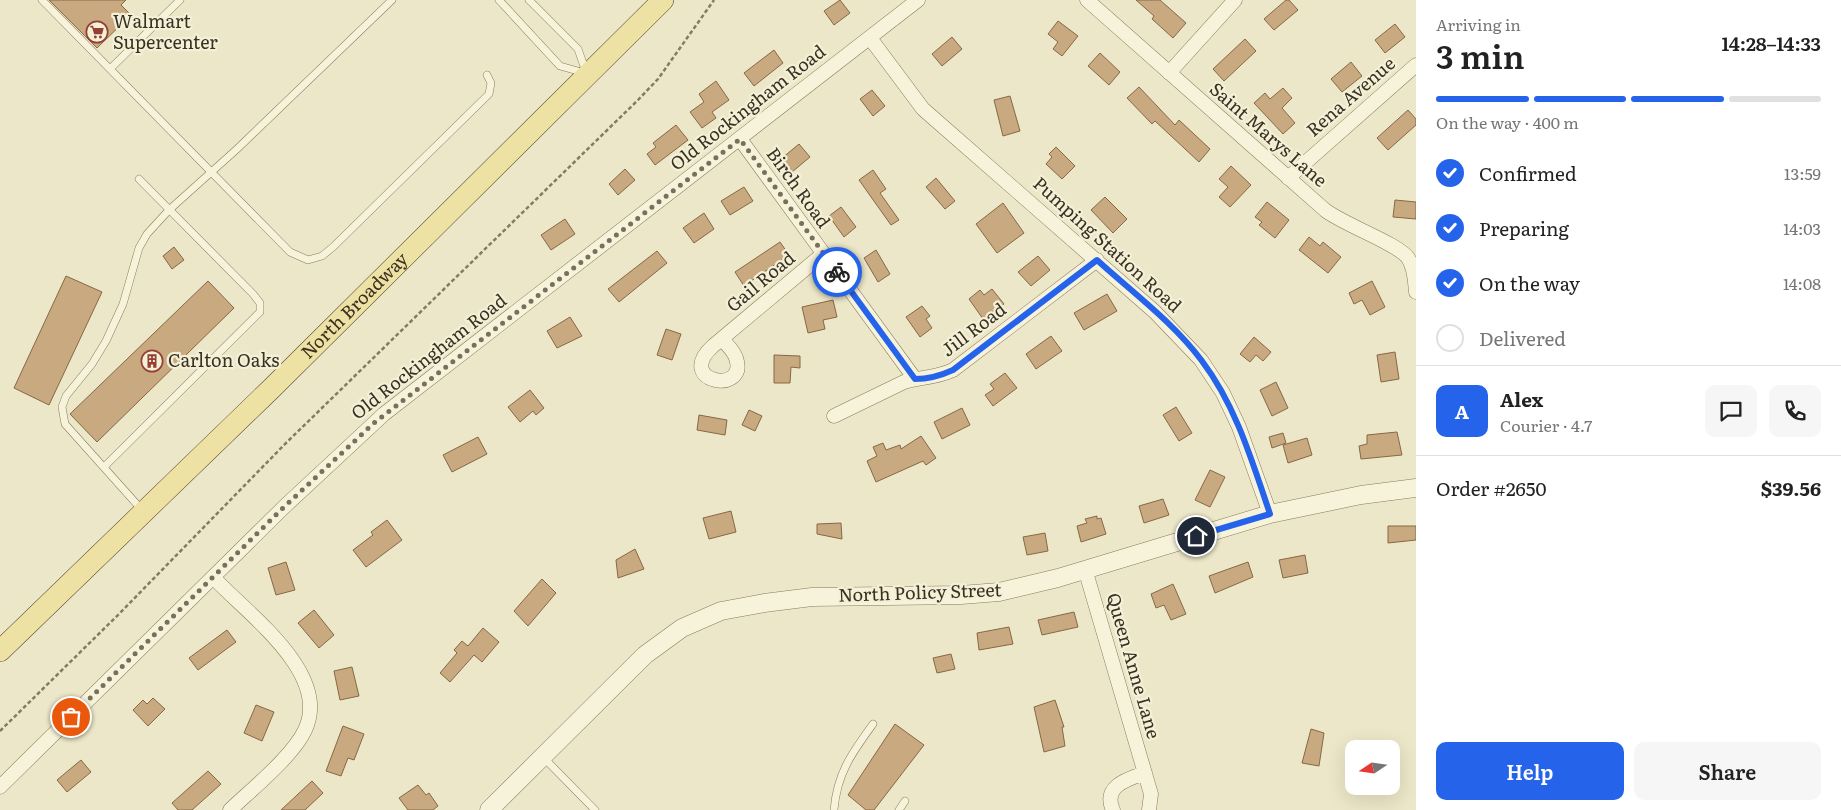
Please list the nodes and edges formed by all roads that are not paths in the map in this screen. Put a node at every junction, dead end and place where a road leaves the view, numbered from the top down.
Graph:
1 (42, 0) edge
2 (180, 0) edge
3 (392, 0) edge
4 (499, 0) edge
5 (529, 0) edge
6 (663, 0) edge
7 (918, 0) edge
8 (1088, 0) edge
9 (1235, 0) edge
10 (870, 38) junction
11 (1416, 65) edge
12 (110, 69) junction
13 (1168, 73) junction
14 (587, 74) junction
15 (487, 75) dead end
16 (740, 139) junction
17 (211, 172) junction
18 (1288, 178) junction
19 (139, 180) dead end
20 (169, 210) junction
21 (823, 254) junction
22 (1413, 257) edge
23 (1097, 260) junction
24 (1416, 292) edge
25 (722, 339) dead end
26 (915, 379) junction
27 (834, 416) dead end
28 (105, 466) junction
29 (1416, 488) edge
30 (145, 512) junction
31 (1270, 514) junction
32 (1086, 569) junction
33 (213, 577) junction
34 (0, 652) edge
35 (873, 724) dead end
36 (544, 758) junction
37 (1145, 773) junction
38 (0, 787) edge
39 (905, 801) dead end
40 (230, 810) edge
41 (489, 810) edge
42 (595, 810) edge
43 (834, 810) edge
44 (899, 810) edge
45 (1114, 810) edge
46 (1149, 810) edge

1 - 12 lane
2 - 12 lane
3 - 17 lane
4 - 14 lane
5 - 14 lane
6 - 14 main road, North Broadway
7 - 10 street, Old Rockingham Road
8 - 13 street, Saint Marys Lane
9 - 13 street
10 - 16 street, Old Rockingham Road
10 - 23 street, Pumping Station Road
11 - 18 street, Rena Avenue
12 - 17 lane
13 - 18 street, Saint Marys Lane
14 - 30 main road, North Broadway
15 - 17 lane
16 - 21 street, Birch Road
16 - 33 street, Old Rockingham Road
17 - 20 lane
18 - 22 street, Saint Marys Lane
19 - 20 lane
20 - 28 lane
20 - 28 lane
21 - 25 street, Gail Road
21 - 26 street, Birch Road
22 - 24 street, Saint Marys Lane
23 - 26 street, Jill Road
23 - 31 street, Pumping Station Road
26 - 27 street, Jill Road
28 - 30 lane
29 - 31 street, North Policy Street
30 - 34 main road, North Broadway
31 - 32 street, North Policy Street
32 - 36 street, North Policy Street
32 - 37 street, Queen Anne Lane
33 - 38 street, Old Rockingham Road
33 - 40 street
35 - 43 lane
36 - 41 street, North Policy Street
36 - 42 lane
37 - 45 street
37 - 46 street, Queen Anne Lane
39 - 44 lane

